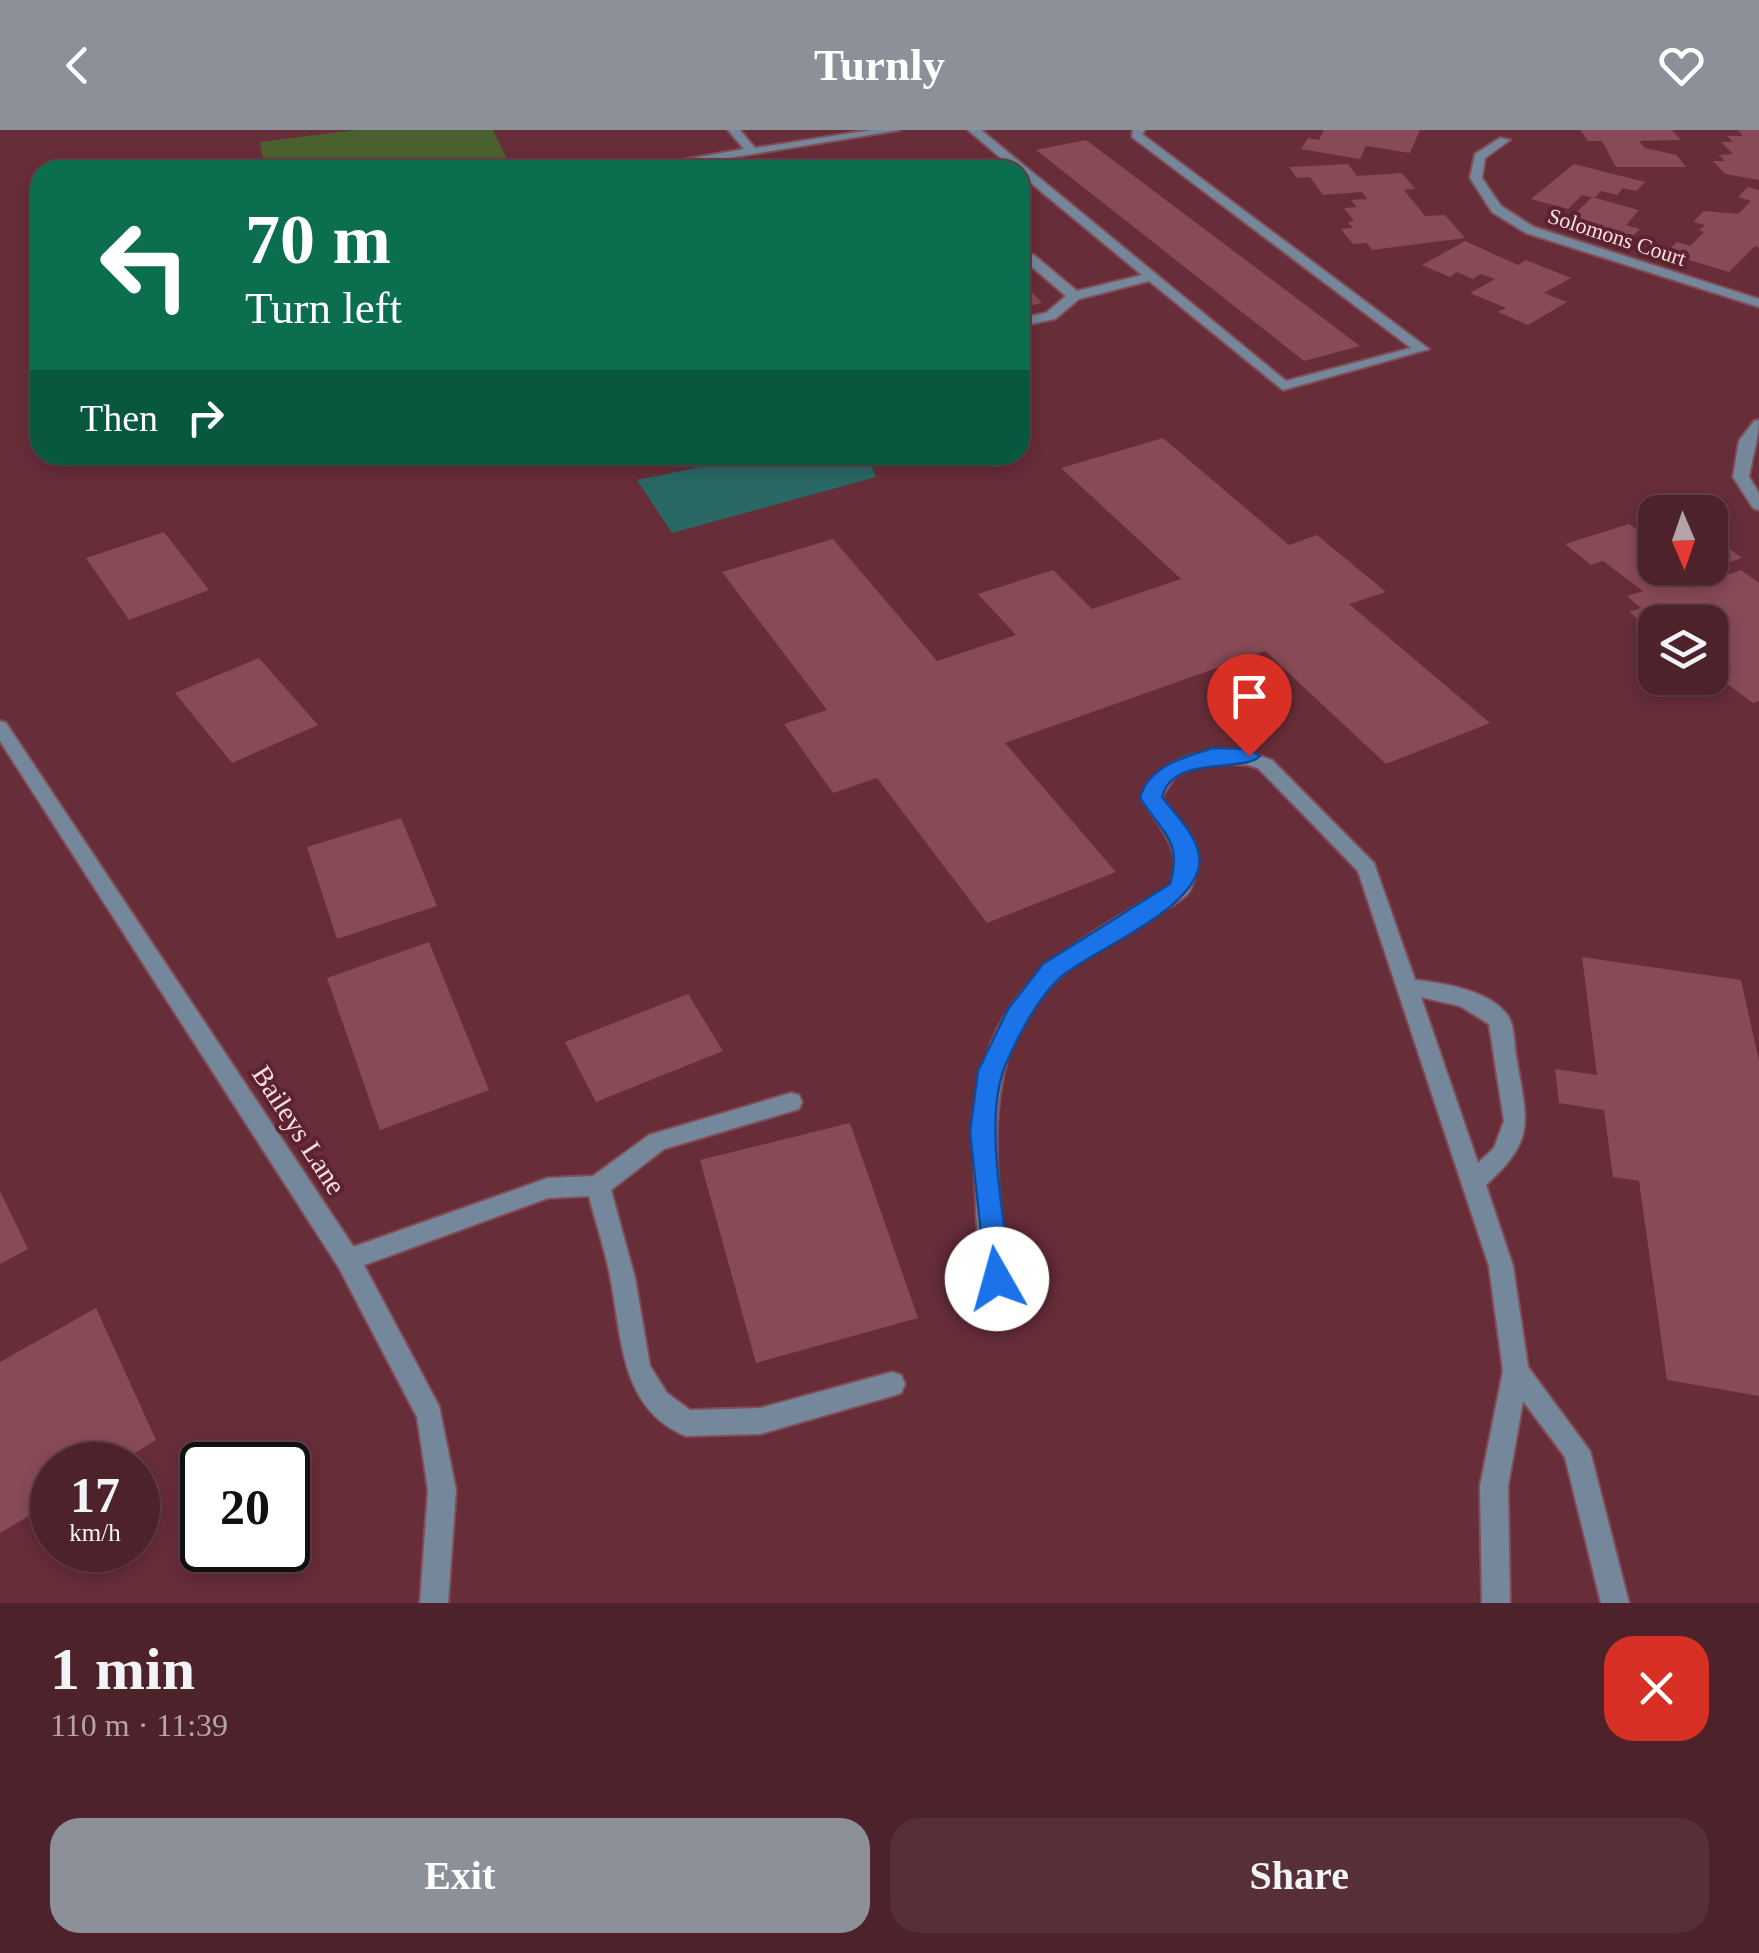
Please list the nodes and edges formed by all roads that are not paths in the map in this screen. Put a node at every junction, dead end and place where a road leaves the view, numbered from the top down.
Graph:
1 (734, 130) edge
2 (894, 130) edge
3 (974, 130) edge
4 (1139, 130) edge
5 (1504, 140) dead end
6 (752, 152) junction
7 (699, 160) edge
8 (1008, 160) edge
9 (1030, 179) edge
10 (1030, 259) edge
11 (1151, 277) junction
12 (1074, 296) junction
13 (1759, 303) edge
14 (1030, 320) edge
15 (1759, 424) edge
16 (1759, 505) edge
17 (0, 727) edge
18 (1408, 988) junction
19 (792, 1102) dead end
20 (1473, 1182) junction
21 (598, 1186) junction
22 (348, 1260) junction
23 (997, 1279) dead end
24 (1516, 1370) junction
25 (892, 1384) dead end
26 (434, 1603) edge
27 (1496, 1603) edge
28 (1615, 1603) edge

1 - 6 street
2 - 6 street
3 - 8 street
4 - 11 street
5 - 13 street, Solomons Court
6 - 7 street
9 - 11 street
10 - 12 street
11 - 12 street
12 - 14 street
15 - 16 street
17 - 22 street, Baileys Lane
18 - 20 street
18 - 20 street
18 - 23 street
19 - 21 street
20 - 24 street
21 - 22 street
21 - 25 street
22 - 26 street, Baileys Lane
24 - 27 street
24 - 28 street

